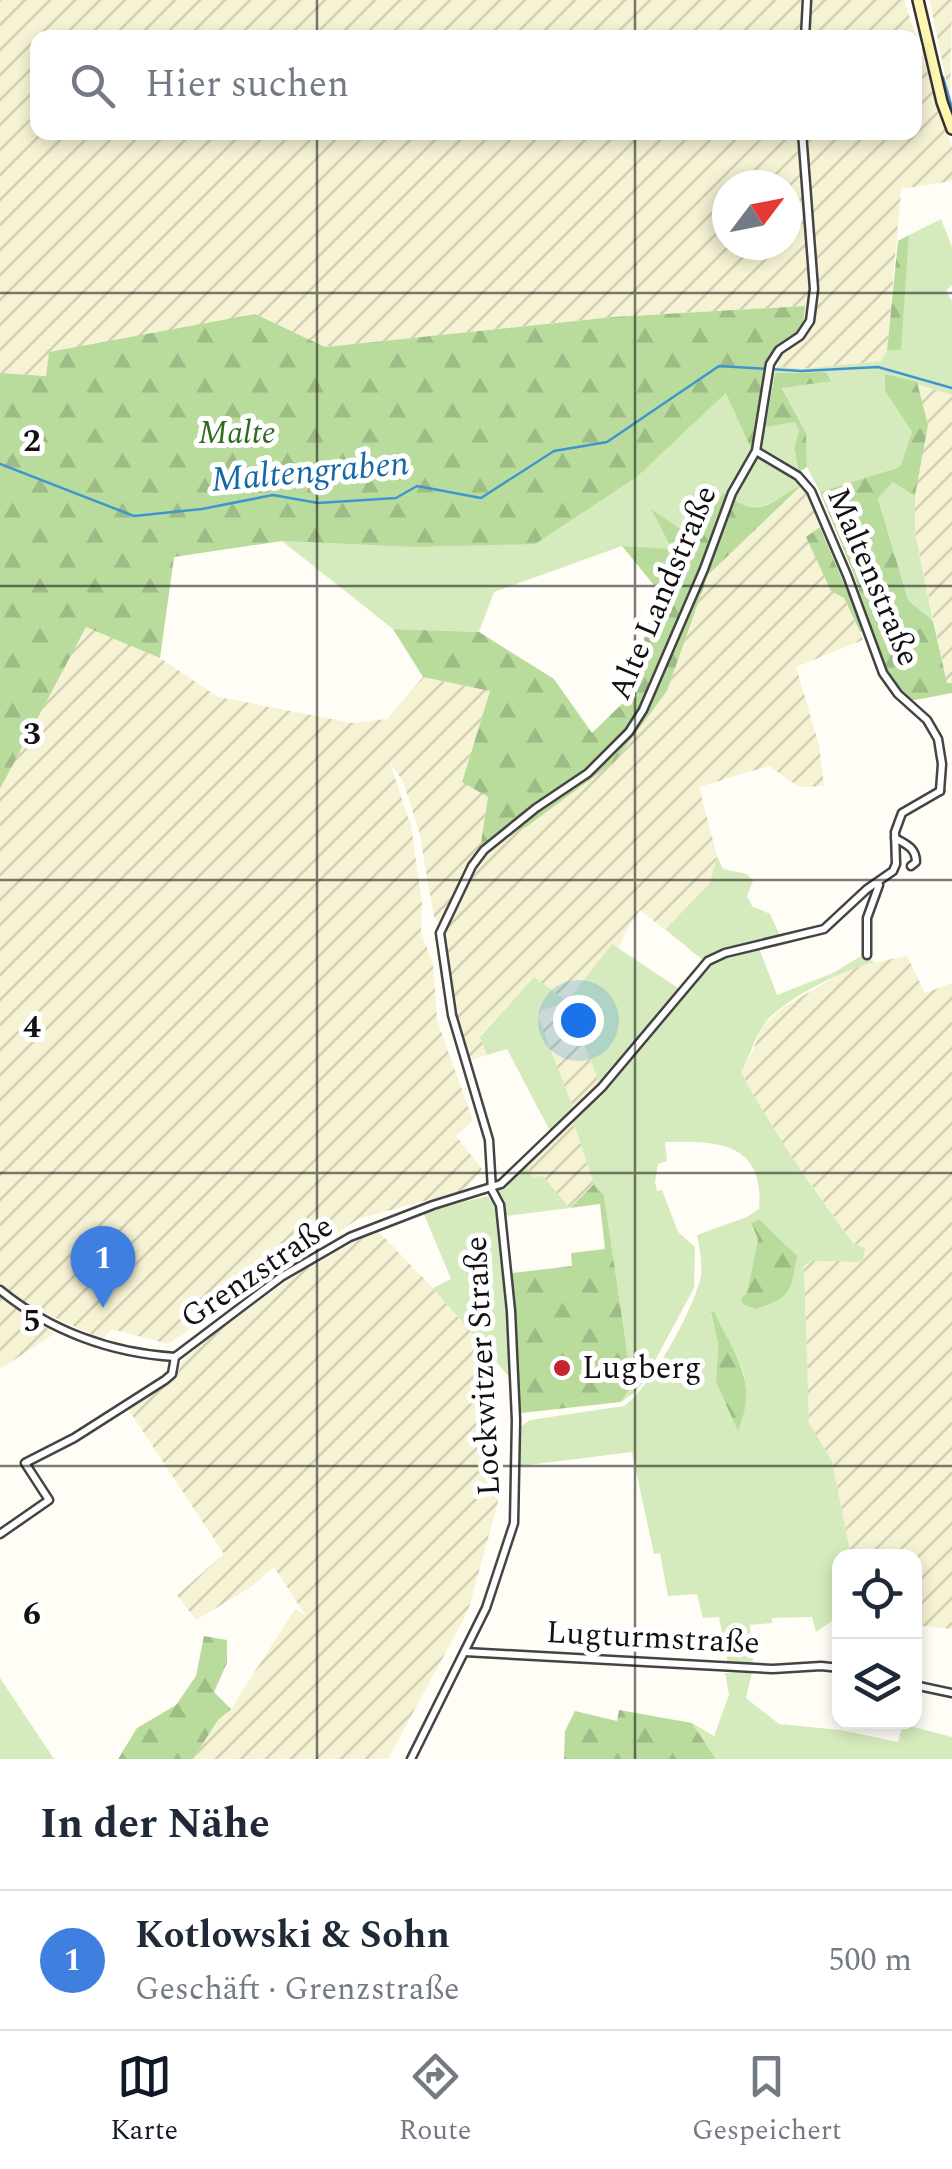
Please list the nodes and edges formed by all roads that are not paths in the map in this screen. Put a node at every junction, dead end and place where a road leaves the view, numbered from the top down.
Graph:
1 (807, 0) edge
2 (918, 0) edge
3 (805, 30) edge
4 (952, 129) edge
5 (803, 140) edge
6 (756, 451) junction
7 (940, 791) junction
8 (952, 797) edge
9 (895, 838) junction
10 (911, 866) dead end
11 (879, 884) junction
12 (867, 954) dead end
13 (492, 1190) junction
14 (0, 1290) edge
15 (175, 1357) junction
16 (0, 1534) edge
17 (465, 1652) junction
18 (832, 1668) edge
19 (922, 1687) edge
20 (952, 1693) edge
21 (411, 1759) edge

1 - 3 street
2 - 4 main road
5 - 6 street, Alte Landstraße
6 - 7 street, Maltenstraße
6 - 13 street, Alte Landstraße
7 - 8 street
7 - 9 street
9 - 10 street
9 - 11 street
11 - 12 street
11 - 13 street
13 - 15 street, Grenzstraße
13 - 17 street, Lockwitzer Straße
14 - 15 street, Grenzstraße
15 - 16 street
17 - 18 street, Lugturmstraße
17 - 21 street, Lockwitzer Straße
19 - 20 street

